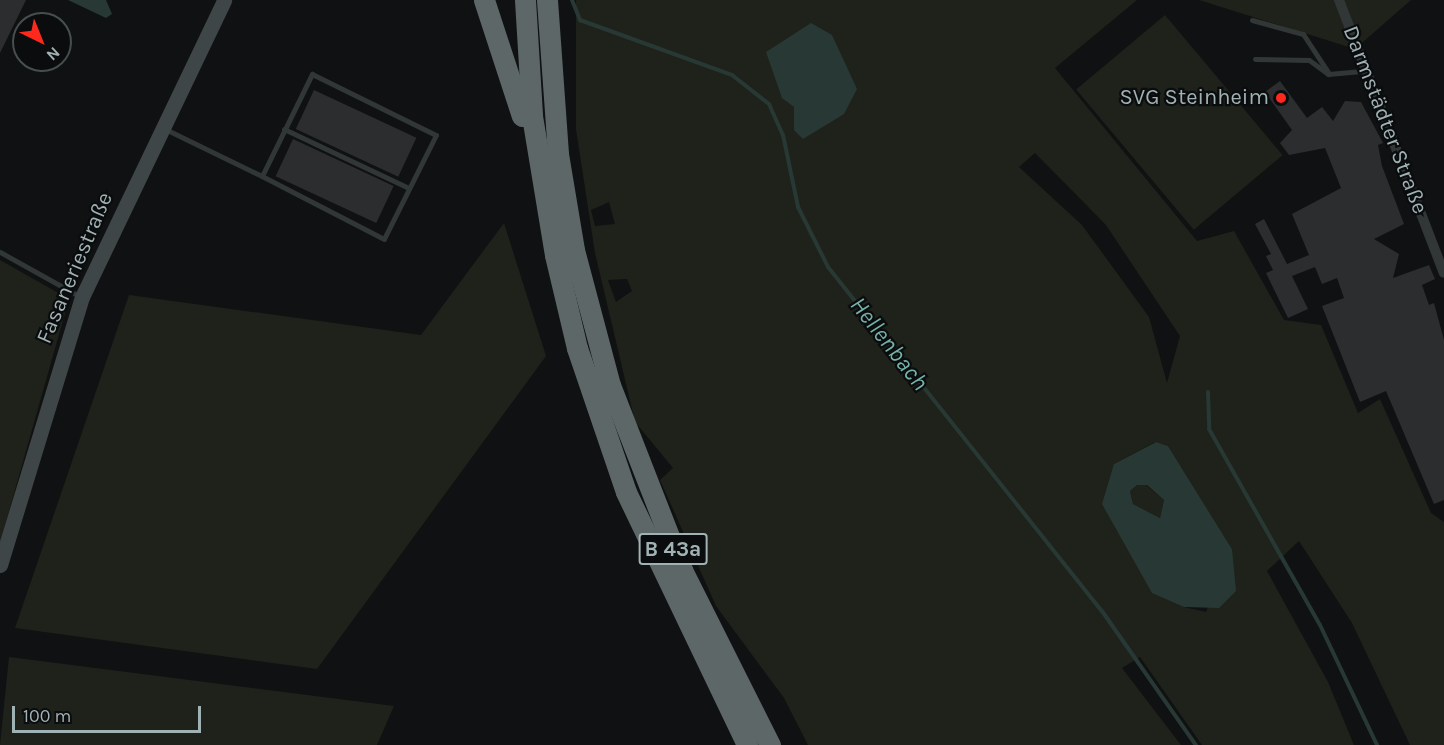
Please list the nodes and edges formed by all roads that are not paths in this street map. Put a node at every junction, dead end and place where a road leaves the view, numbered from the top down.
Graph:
1 (224, 0) edge
2 (484, 0) edge
3 (525, 0) edge
4 (547, 0) edge
5 (1339, 0) edge
6 (1252, 20) dead end
7 (1255, 59) dead end
8 (1366, 70) junction
9 (1328, 74) junction
10 (162, 128) junction
11 (284, 129) junction
12 (262, 176) junction
13 (410, 188) junction
14 (549, 221) junction
15 (0, 252) edge
16 (1444, 273) edge
17 (82, 297) junction
18 (0, 565) edge
19 (747, 745) edge
20 (770, 745) edge

1 - 10 street, Fasaneriestraße
2 - 14 highway
3 - 14 highway, B 43a
4 - 20 highway, B 43a
5 - 8 street, Darmstädter Straße
6 - 9 lane
7 - 9 lane
8 - 9 lane
8 - 16 street, Darmstädter Straße
10 - 12 lane
10 - 17 street, Fasaneriestraße
11 - 12 lane
11 - 13 lane
11 - 13 lane
12 - 13 lane
14 - 19 highway, B 43a
15 - 17 lane
17 - 18 street, Fasaneriestraße

